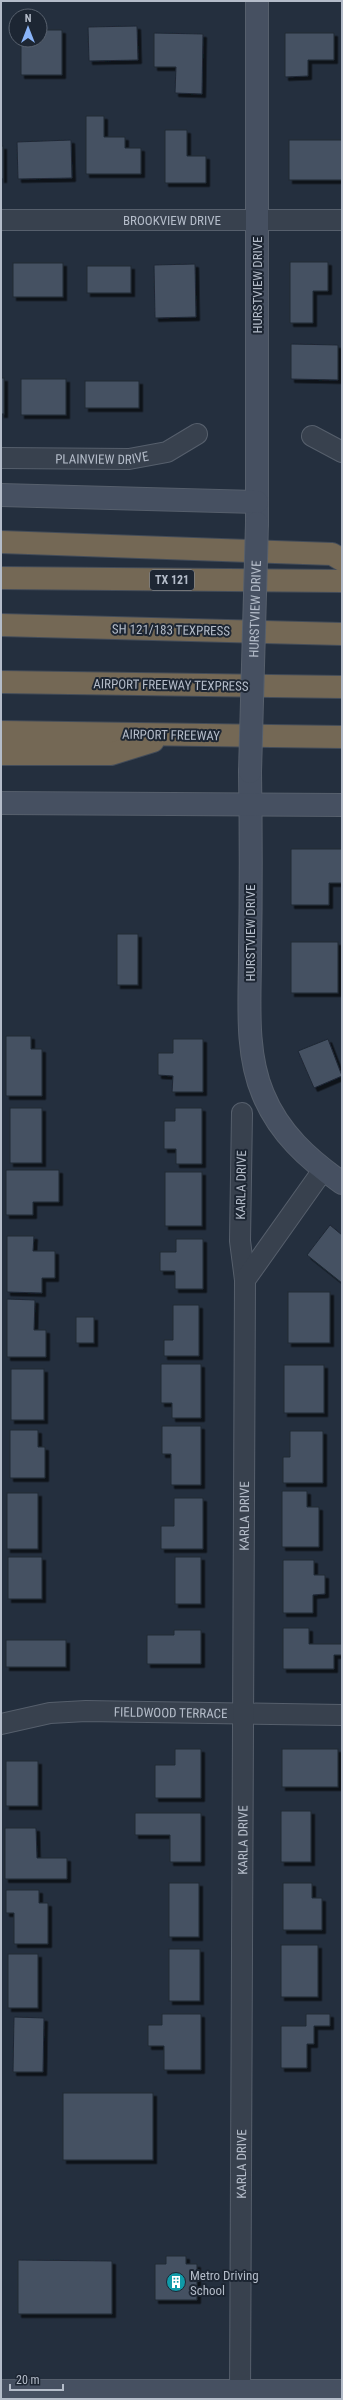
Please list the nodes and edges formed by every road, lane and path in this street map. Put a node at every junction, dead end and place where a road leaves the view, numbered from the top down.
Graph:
1 (257, 1) edge
2 (1, 220) edge
3 (257, 220) junction
4 (342, 220) edge
5 (197, 434) dead end
6 (312, 436) dead end
7 (342, 452) edge
8 (1, 458) edge
9 (1, 495) edge
10 (257, 512) junction
11 (1, 542) edge
12 (342, 560) edge
13 (1, 578) edge
14 (342, 581) edge
15 (1, 625) edge
16 (342, 634) edge
17 (1, 682) edge
18 (342, 687) edge
19 (1, 732) edge
20 (169, 736) junction
21 (342, 737) edge
22 (1, 754) edge
23 (1, 803) edge
24 (251, 805) junction
25 (342, 805) edge
26 (242, 1113) dead end
27 (323, 1170) junction
28 (342, 1183) edge
29 (245, 1280) junction
30 (242, 1713) junction
31 (342, 1715) edge
32 (1, 1724) edge
33 (1, 2391) edge
34 (342, 2391) edge
35 (240, 2395) edge

1 - 3 street, HURSTVIEW DRIVE
2 - 3 street, BROOKVIEW DRIVE
3 - 4 street, BROOKVIEW DRIVE
3 - 10 street, HURSTVIEW DRIVE
5 - 8 street, PLAINVIEW DRIVE
6 - 7 street
9 - 10 street
10 - 24 street, HURSTVIEW DRIVE, bridge
11 - 12 highway
13 - 14 highway, TX 121
15 - 16 highway, SH 121/183 TEXPRESS
17 - 18 highway, AIRPORT FREEWAY TEXPRESS
19 - 20 highway, AIRPORT FREEWAY
20 - 21 highway, AIRPORT FREEWAY
20 - 22 highway
23 - 24 street
24 - 25 street
24 - 27 street, HURSTVIEW DRIVE
26 - 29 street, KARLA DRIVE
27 - 28 street, HURSTVIEW DRIVE
27 - 29 street
29 - 30 street, KARLA DRIVE
30 - 31 street, FIELDWOOD TERRACE
30 - 32 street, FIELDWOOD TERRACE
30 - 35 street, KARLA DRIVE
33 - 35 street
34 - 35 street

